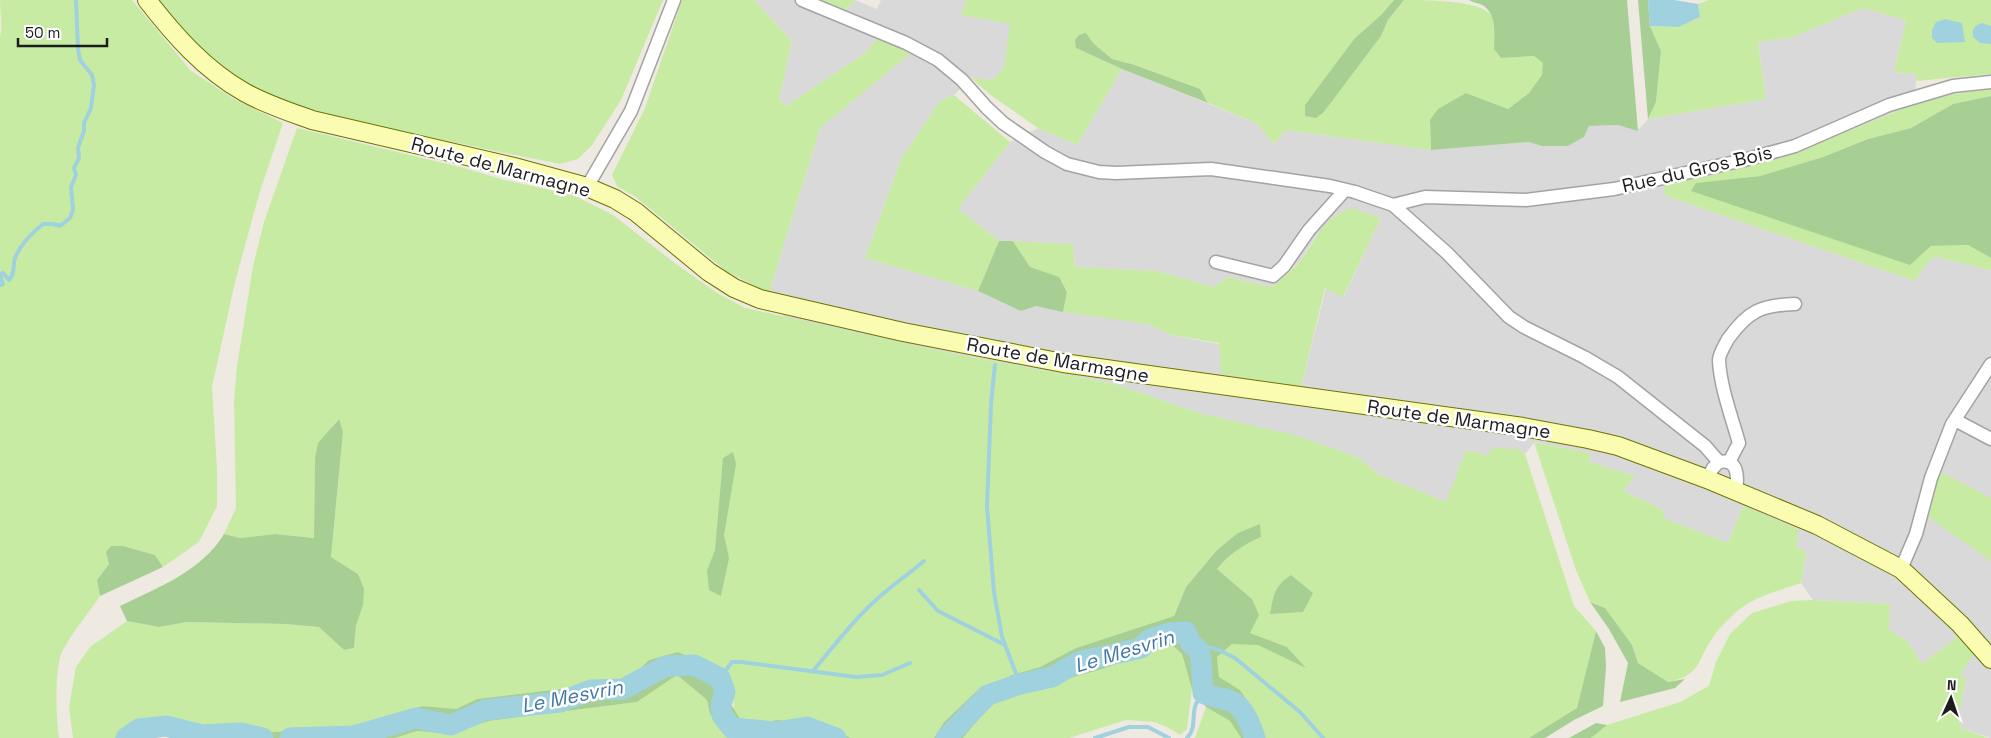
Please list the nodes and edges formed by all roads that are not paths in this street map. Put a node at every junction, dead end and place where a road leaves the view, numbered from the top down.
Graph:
1 (147, 0) edge
2 (674, 0) edge
3 (802, 0) edge
4 (1991, 82) edge
5 (587, 187) junction
6 (1345, 190) junction
7 (1393, 205) junction
8 (1216, 262) dead end
9 (1795, 304) dead end
10 (1991, 364) edge
11 (1954, 420) junction
12 (1991, 439) edge
13 (1724, 462) junction
14 (1707, 479) junction
15 (1736, 492) junction
16 (1901, 570) junction
17 (1991, 659) edge

1 - 5 main road, Route de Marmagne
2 - 5 street
3 - 6 street
4 - 7 street, Rue du Gros Bois
5 - 14 main road, Route de Marmagne
6 - 7 street
6 - 8 street
7 - 13 street
9 - 13 street
10 - 11 street
11 - 12 street
11 - 16 street
13 - 14 street
13 - 15 street
14 - 15 main road, Route de Marmagne
15 - 16 main road, Route de Marmagne
16 - 17 main road, Route de Marmagne

